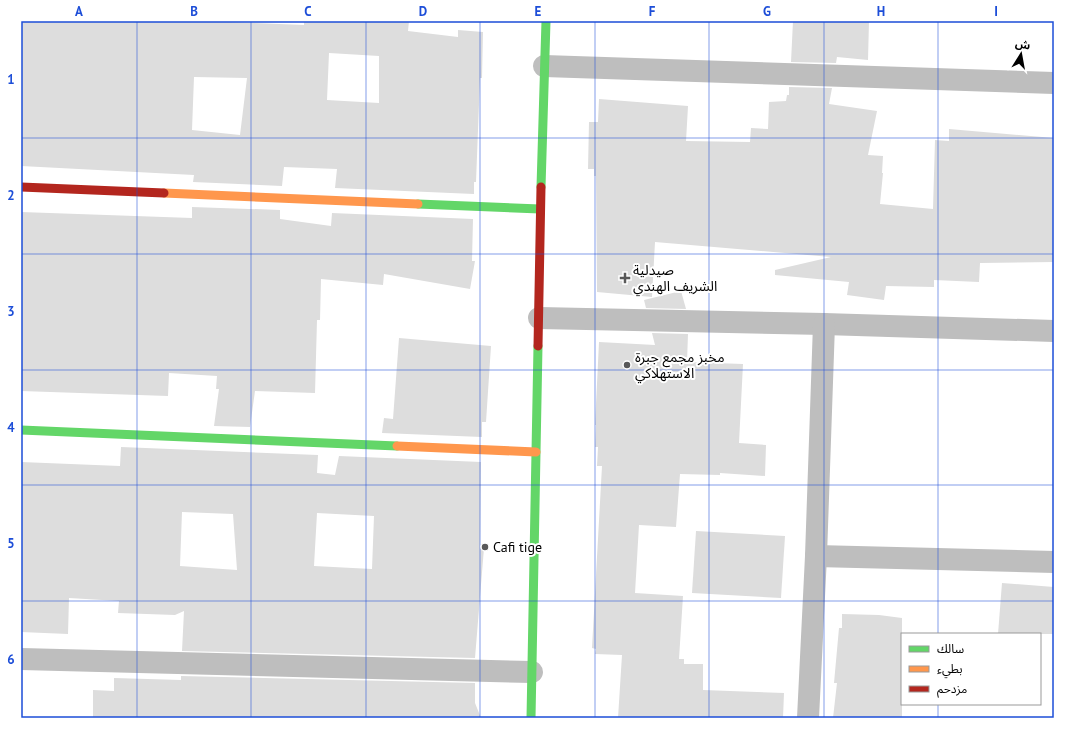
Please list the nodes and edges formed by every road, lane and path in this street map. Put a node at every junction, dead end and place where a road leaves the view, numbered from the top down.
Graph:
1 (546, 21) edge
2 (544, 66) junction
3 (1054, 83) edge
4 (21, 187) edge
5 (540, 209) junction
6 (539, 318) junction
7 (824, 324) junction
8 (1054, 331) edge
9 (21, 430) edge
10 (536, 452) junction
11 (816, 556) junction
12 (1054, 562) edge
13 (21, 659) edge
14 (532, 672) junction
15 (531, 718) edge
16 (808, 718) edge

1 - 2 street
2 - 3 street
2 - 5 street
4 - 5 street
5 - 6 street
6 - 7 street
6 - 10 street
7 - 8 street
7 - 11 street
9 - 10 street
10 - 14 street
11 - 12 street
11 - 16 street
13 - 14 street
14 - 15 street

